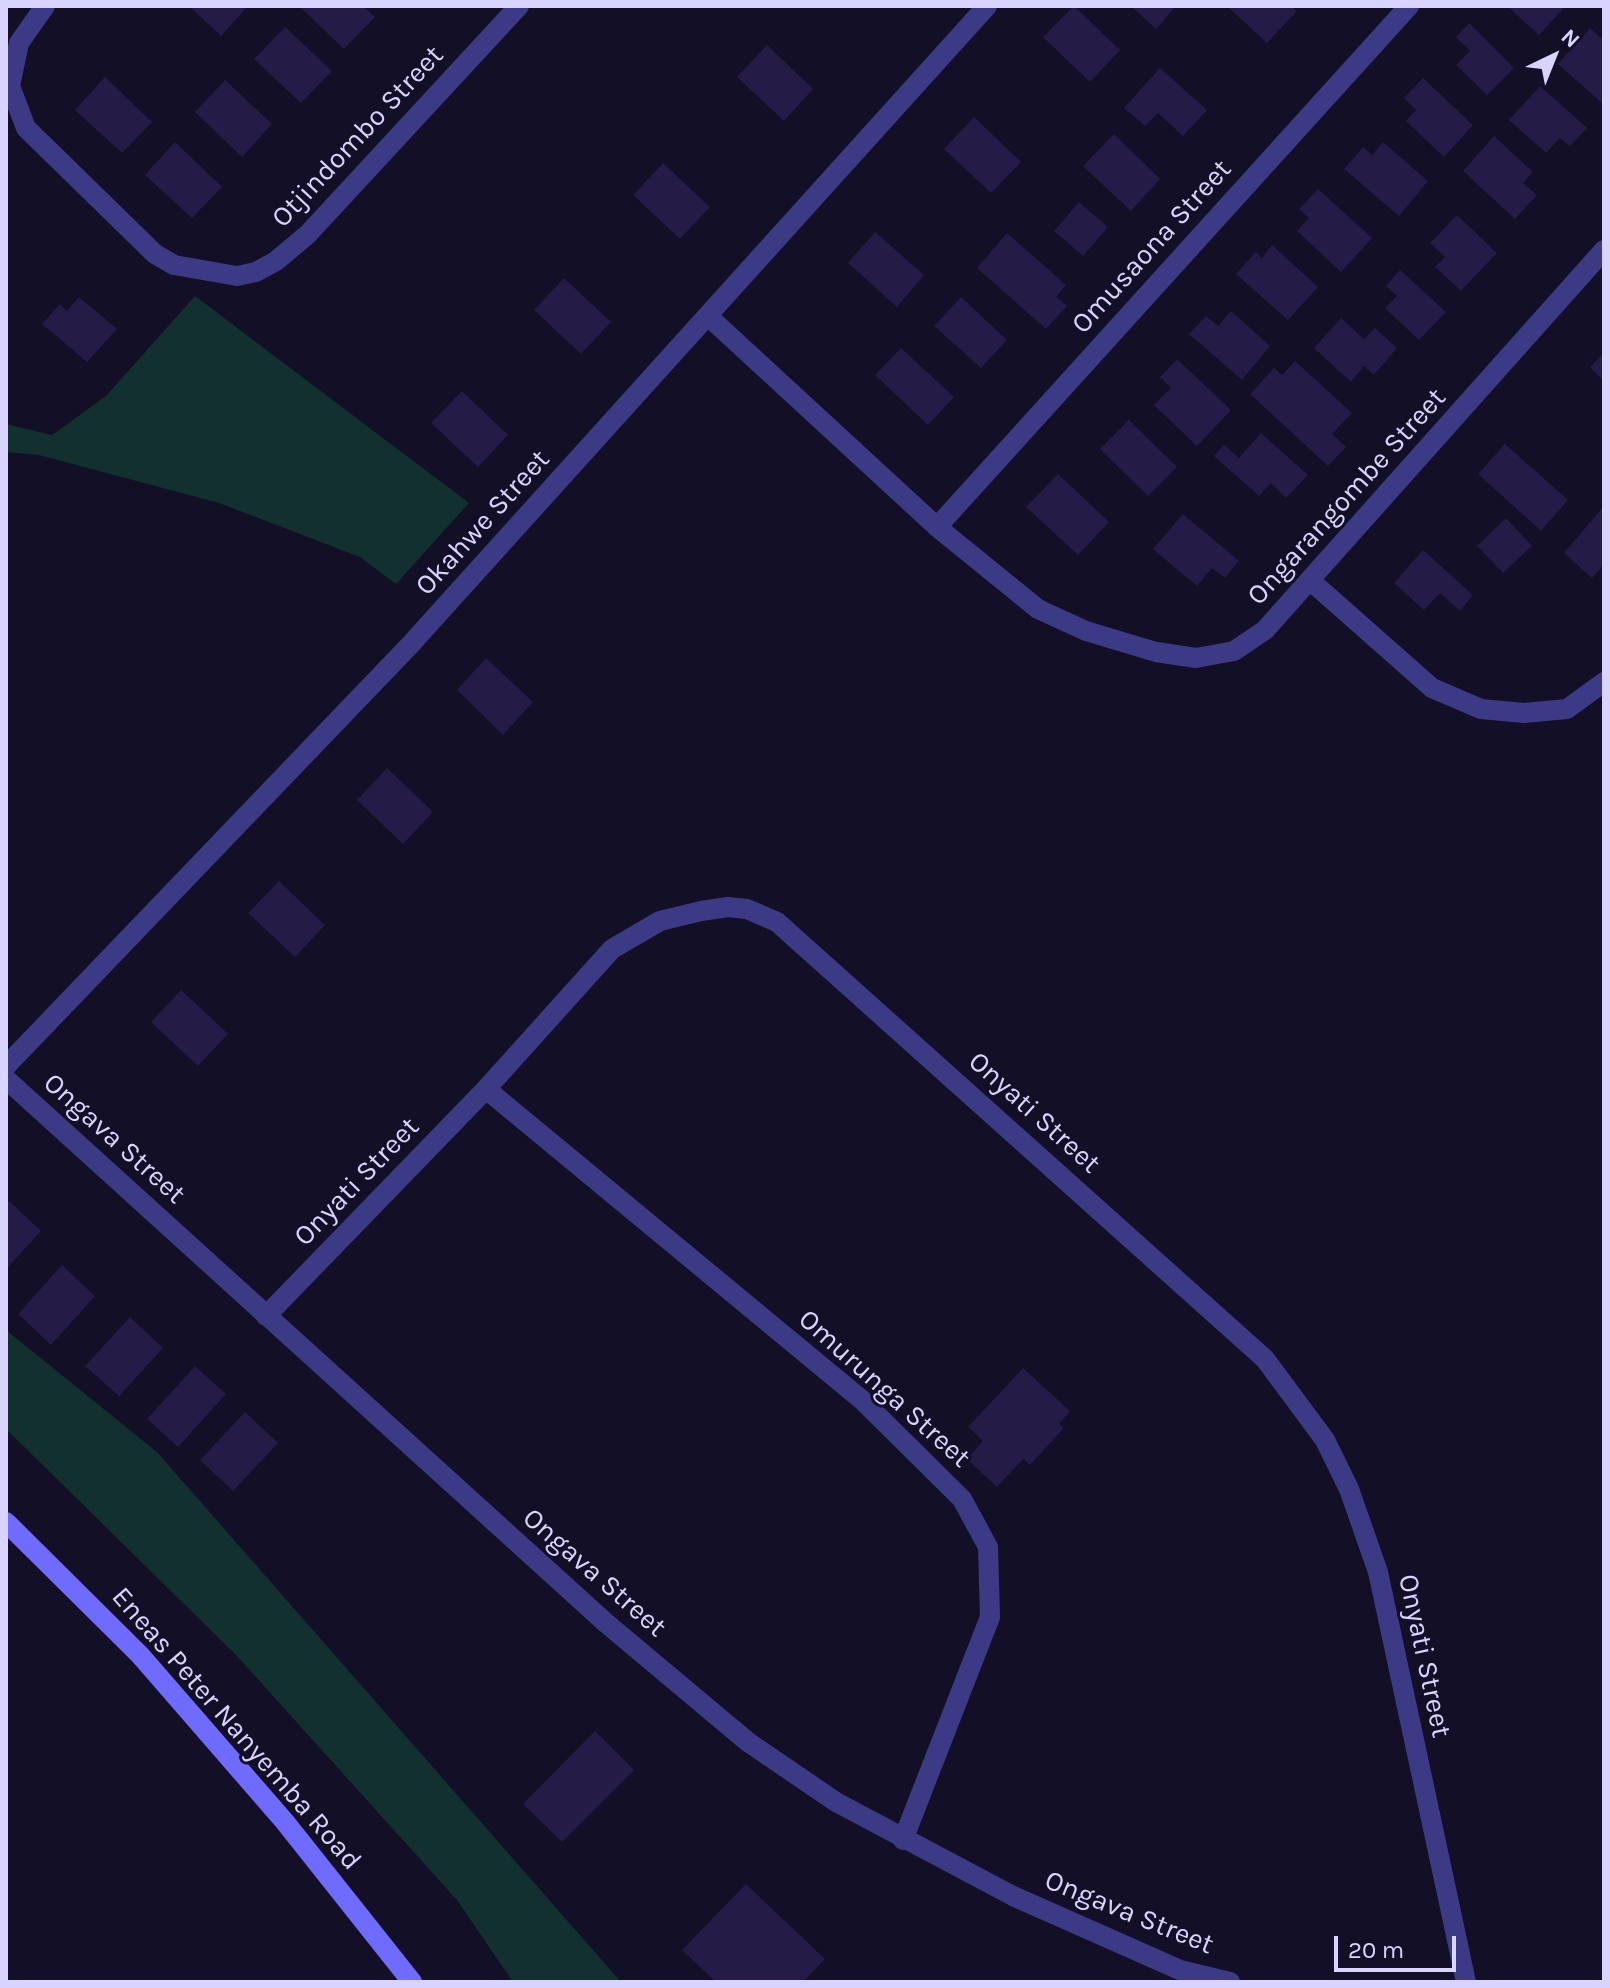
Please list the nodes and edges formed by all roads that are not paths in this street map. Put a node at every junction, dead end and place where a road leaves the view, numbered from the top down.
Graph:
1 (45, 6) edge
2 (519, 6) edge
3 (987, 6) edge
4 (1409, 6) edge
5 (1604, 250) edge
6 (709, 317) junction
7 (937, 527) junction
8 (1312, 582) junction
9 (1604, 682) edge
10 (6, 1066) edge
11 (6, 1079) edge
12 (486, 1089) junction
13 (266, 1316) junction
14 (6, 1522) edge
15 (903, 1840) junction
16 (1180, 1976) edge
17 (412, 1982) edge
18 (1230, 1982) edge
19 (1466, 1982) edge

1 - 2 street, Otjindombo Street
3 - 6 street, Okahwe Street
4 - 7 street, Omusaona Street
5 - 8 street, Ongarangombe Street
6 - 7 street, Ongarangombe Street
6 - 10 street, Okahwe Street
7 - 8 street, Ongarangombe Street
8 - 9 street
11 - 13 street, Ongava Street
12 - 13 street, Onyati Street
12 - 15 street, Omurunga Street
12 - 19 street, Onyati Street
13 - 15 street, Ongava Street
14 - 17 main road, Eneas Peter Nanyemba Road
15 - 16 street, Ongava Street
16 - 18 street, Ongava Street

